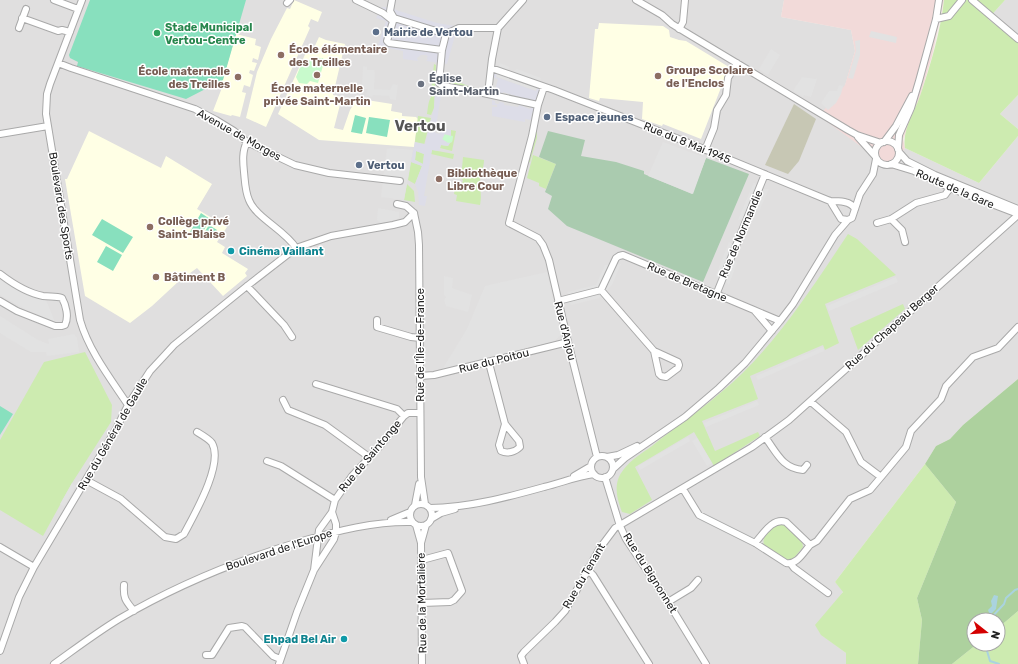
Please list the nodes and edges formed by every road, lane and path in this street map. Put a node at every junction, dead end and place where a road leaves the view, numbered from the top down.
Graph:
1 (54, 0) edge
2 (82, 0) edge
3 (356, 0) edge
4 (392, 0) edge
5 (523, 0) edge
6 (636, 0) edge
7 (685, 0) edge
8 (939, 0) edge
9 (962, 0) edge
10 (972, 0) edge
11 (26, 9) dead end
12 (78, 9) junction
13 (390, 11) junction
14 (383, 13) junction
15 (22, 18) junction
16 (393, 19) junction
17 (936, 19) junction
18 (19, 28) dead end
19 (498, 28) junction
20 (679, 29) junction
21 (70, 32) junction
22 (446, 34) junction
23 (1018, 39) edge
24 (442, 50) junction
25 (58, 63) junction
26 (737, 63) junction
27 (491, 68) junction
28 (544, 87) junction
29 (917, 88) junction
30 (488, 94) junction
31 (538, 105) junction
32 (48, 126) junction
33 (0, 134) edge
34 (857, 135) junction
35 (247, 142) junction
36 (882, 142) junction
37 (705, 150) junction
38 (898, 151) junction
39 (876, 158) junction
40 (889, 165) junction
41 (765, 174) junction
42 (873, 174) junction
43 (400, 181) dead end
44 (950, 188) junction
45 (860, 194) junction
46 (830, 201) junction
47 (846, 203) junction
48 (397, 204) dead end
49 (1018, 209) edge
50 (855, 210) junction
51 (414, 214) junction
52 (1018, 215) edge
53 (839, 216) junction
54 (891, 219) junction
55 (848, 220) junction
56 (878, 224) dead end
57 (835, 235) junction
58 (905, 242) dead end
59 (296, 248) junction
60 (0, 274) edge
61 (247, 286) junction
62 (602, 290) junction
63 (716, 295) junction
64 (0, 301) edge
65 (558, 302) junction
66 (754, 310) junction
67 (377, 320) dead end
68 (780, 321) junction
69 (1018, 327) edge
70 (772, 331) junction
71 (292, 337) dead end
72 (420, 338) junction
73 (568, 342) junction
74 (654, 351) junction
75 (489, 363) junction
76 (420, 376) junction
77 (316, 384) dead end
78 (283, 400) dead end
79 (811, 402) junction
80 (128, 405) junction
81 (420, 413) junction
82 (404, 416) junction
83 (505, 424) junction
84 (197, 432) dead end
85 (765, 437) junction
86 (648, 442) junction
87 (369, 457) junction
88 (597, 457) junction
89 (607, 457) junction
90 (267, 461) dead end
91 (807, 465) dead end
92 (591, 466) junction
93 (613, 468) junction
94 (594, 474) junction
95 (881, 476) junction
96 (420, 477) junction
97 (605, 477) junction
98 (86, 480) junction
99 (565, 480) junction
100 (683, 489) junction
101 (335, 500) junction
102 (415, 505) junction
103 (427, 506) junction
104 (458, 507) junction
105 (332, 512) junction
106 (410, 512) junction
107 (431, 519) junction
108 (386, 523) junction
109 (414, 523) junction
110 (426, 525) junction
111 (620, 526) junction
112 (336, 532) junction
113 (318, 537) junction
114 (421, 543) junction
115 (755, 543) junction
116 (810, 544) junction
117 (0, 547) edge
118 (422, 560) junction
119 (791, 564) junction
120 (34, 567) junction
121 (587, 569) junction
122 (314, 570) junction
123 (698, 580) dead end
124 (124, 585) dead end
125 (828, 593) dead end
126 (668, 602) junction
127 (422, 603) junction
128 (134, 611) junction
129 (0, 651) edge
130 (206, 655) dead end
131 (280, 662) edge
132 (54, 664) edge
133 (422, 664) edge
134 (524, 664) edge
135 (649, 664) edge
136 (706, 664) edge

1 - 12 street
2 - 12 street, Boulevard des Sports
3 - 14 street
4 - 13 street
5 - 19 street
6 - 20 street
7 - 20 street
8 - 17 street
9 - 17 street
10 - 23 street
11 - 15 street
12 - 21 street, Boulevard des Sports
13 - 14 street
13 - 16 street
14 - 16 street
15 - 18 street
15 - 21 street
16 - 22 street
16 - 24 street
17 - 29 street
19 - 22 street
19 - 27 street
20 - 26 street
21 - 25 street, Boulevard des Sports
22 - 24 street
24 - 30 street
25 - 32 street, Boulevard des Sports
25 - 35 street, Avenue de Morges
26 - 34 street
26 - 37 street
27 - 28 street, Rue du 8 Mai 1945
27 - 30 street
28 - 31 street
28 - 37 street, Rue du 8 Mai 1945
29 - 36 street
29 - 38 street
30 - 31 street
31 - 65 street, Rue d'Anjou
32 - 33 street
32 - 80 street, Boulevard des Sports
34 - 36 street
34 - 39 street
35 - 43 street, Avenue de Morges
35 - 59 street
36 - 38 street
36 - 39 street
37 - 41 street, Rue du 8 Mai 1945
38 - 40 street
38 - 49 street, Route de la Gare
39 - 40 street
39 - 42 street
40 - 42 street
40 - 44 street, Route de la Gare
41 - 46 street, Rue du 8 Mai 1945
41 - 63 street, Rue de Normandie
42 - 45 street
44 - 52 street, Route de la Gare
44 - 54 street
45 - 47 street
45 - 50 street
46 - 47 street, Rue du 8 Mai 1945
46 - 53 street
47 - 50 street
47 - 53 street
48 - 51 street
50 - 55 street
51 - 59 street, Rue du Général de Gaulle
51 - 72 street, Rue de l'Île-de-France
52 - 79 street, Rue du Chapeau Berger
53 - 55 street
53 - 57 street
54 - 56 street
54 - 58 street
55 - 57 street
57 - 68 street
59 - 61 street, Rue du Général de Gaulle
60 - 64 street
61 - 71 street
61 - 80 street, Rue du Général de Gaulle
62 - 63 street, Rue de Bretagne
62 - 65 street
62 - 74 street
63 - 66 street, Rue de Bretagne
65 - 73 street, Rue d'Anjou
66 - 68 street, Rue de Bretagne
66 - 70 street, Rue de Bretagne
67 - 72 street
68 - 70 street
69 - 95 street
70 - 86 street
72 - 76 street, Rue de l'Île-de-France
73 - 75 street, Rue du Poitou
73 - 88 street, Rue d'Anjou
74 - 74 street
75 - 76 street, Rue du Poitou
75 - 83 street
76 - 81 street, Rue de l'Île-de-France
77 - 82 street
78 - 87 street
79 - 85 street, Rue du Chapeau Berger
79 - 95 street
80 - 98 street, Rue du Général de Gaulle
81 - 82 street, Rue de Saintonge
81 - 96 street, Rue de l'Île-de-France
82 - 87 street, Rue de Saintonge
83 - 83 street
84 - 98 street
85 - 91 street
85 - 100 street, Rue du Chapeau Berger
86 - 89 street
86 - 93 street
87 - 101 street, Rue de Saintonge
88 - 89 street
88 - 92 street
89 - 93 street
90 - 101 street
92 - 94 street
92 - 99 street
93 - 97 street
94 - 97 street
94 - 99 street
95 - 116 street
96 - 102 street, Rue de l'Île-de-France
96 - 103 street, Rue de l'Île-de-France
97 - 111 street, Rue du Bignonnet
98 - 120 street, Rue du Général de Gaulle
99 - 104 street
100 - 111 street, Rue du Chapeau Berger
100 - 115 street
101 - 105 street, Rue de Saintonge
102 - 103 street
102 - 106 street
103 - 104 street
103 - 107 street
104 - 107 street
105 - 112 street, Rue de Saintonge
105 - 113 street, Rue de Saintonge
106 - 108 street, Boulevard de l'Europe
106 - 109 street
107 - 110 street
108 - 109 street, Boulevard de l'Europe
108 - 112 street, Boulevard de l'Europe
109 - 110 street
109 - 114 street, Rue de la Mortalière
110 - 114 street, Rue de la Mortalière
111 - 121 street, Rue du Tenant
111 - 126 street, Rue du Bignonnet
112 - 113 street, Boulevard de l'Europe
112 - 122 street
113 - 122 street
113 - 128 street, Boulevard de l'Europe
114 - 118 street, Rue de la Mortalière
115 - 116 street
115 - 119 street
116 - 119 street
117 - 120 street
118 - 127 street, Rue de la Mortalière
118 - 127 street
119 - 125 street
120 - 129 street, Rue du Général de Gaulle
121 - 134 street, Rue du Tenant
121 - 135 street
122 - 131 street
123 - 126 street
124 - 128 street
126 - 136 street, Rue du Bignonnet
127 - 133 street, Rue de la Mortalière
128 - 132 street, Boulevard de l'Europe
130 - 131 street

